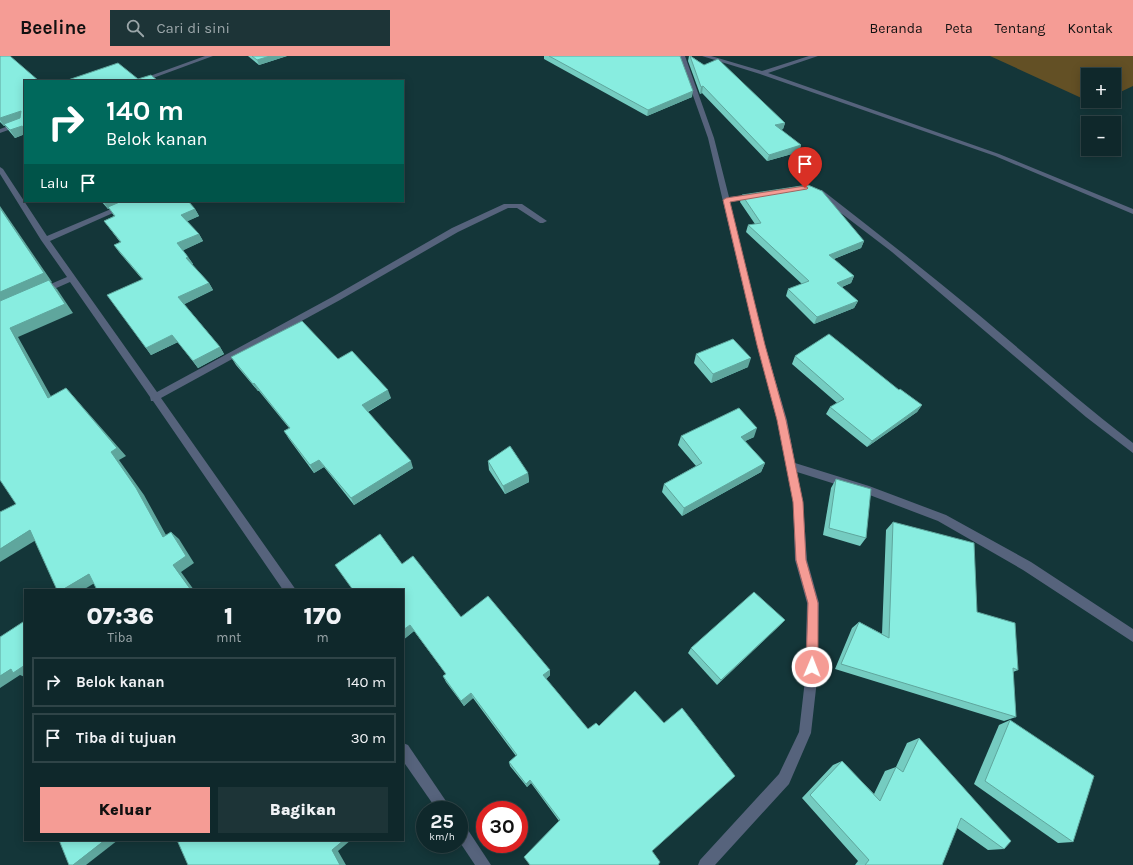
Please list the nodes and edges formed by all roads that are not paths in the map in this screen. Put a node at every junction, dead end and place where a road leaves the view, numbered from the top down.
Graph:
1 (210, 56) edge
2 (682, 56) edge
3 (705, 56) edge
4 (815, 56) edge
5 (762, 73) junction
6 (143, 80) edge
7 (24, 122) edge
8 (0, 131) edge
9 (0, 169) edge
10 (810, 188) edge
11 (761, 195) edge
12 (726, 200) junction
13 (134, 202) edge
14 (1133, 212) edge
15 (543, 221) dead end
16 (45, 240) junction
17 (72, 278) junction
18 (36, 294) edge
19 (154, 398) junction
20 (1133, 449) edge
21 (791, 466) junction
22 (289, 589) edge
23 (1133, 636) edge
24 (404, 751) edge
25 (440, 801) edge
26 (468, 842) edge
27 (484, 865) edge
28 (705, 865) edge

1 - 6 street
2 - 12 street
3 - 5 street
4 - 5 street
5 - 14 street
7 - 8 street
9 - 16 street
10 - 20 street
11 - 12 street
12 - 21 street
13 - 16 street
15 - 19 street
16 - 17 street
17 - 18 street
17 - 19 street
19 - 22 street
21 - 23 street
21 - 28 street
24 - 25 street
26 - 27 street

